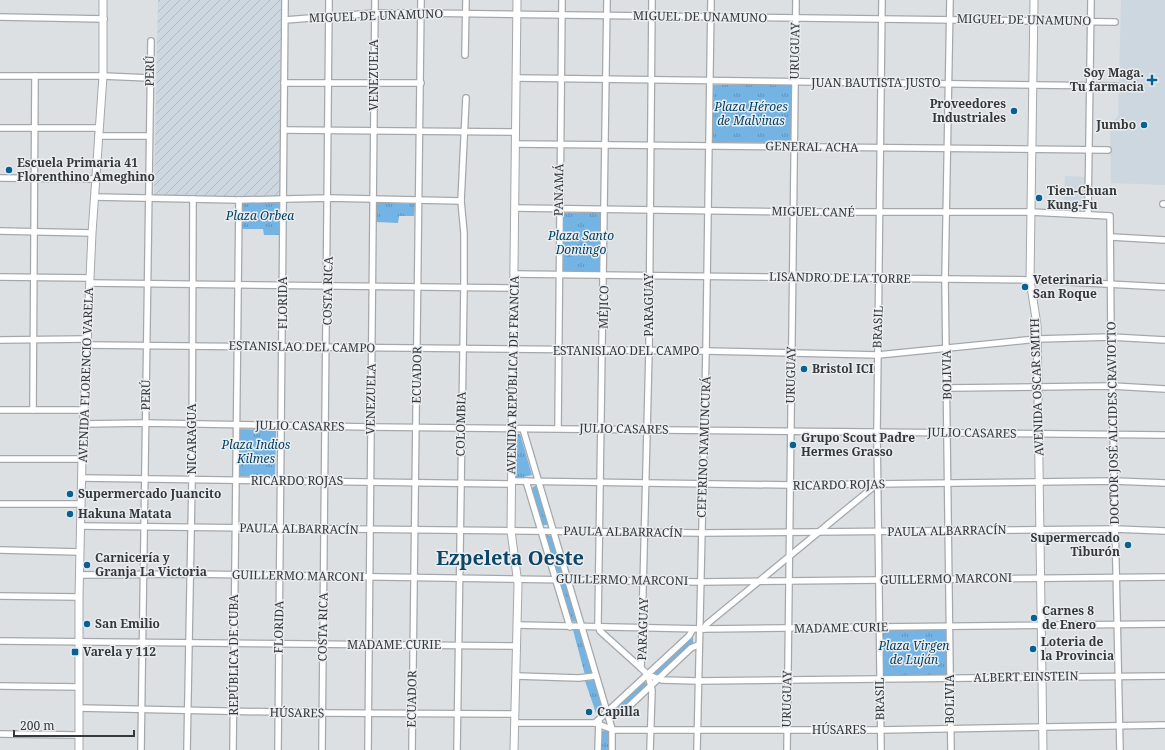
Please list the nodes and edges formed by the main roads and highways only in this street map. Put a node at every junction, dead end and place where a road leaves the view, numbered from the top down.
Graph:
1 (103, 0) edge
2 (517, 0) edge
3 (1034, 0) edge
4 (79, 750) edge
5 (514, 750) edge
6 (1043, 750) edge

1 - 4 main road, AVENIDA FLORENCIO VARELA
2 - 5 main road, AVENIDA REPÚBLICA DE FRANCIA
3 - 6 main road, AVENIDA OSCAR SMITH

